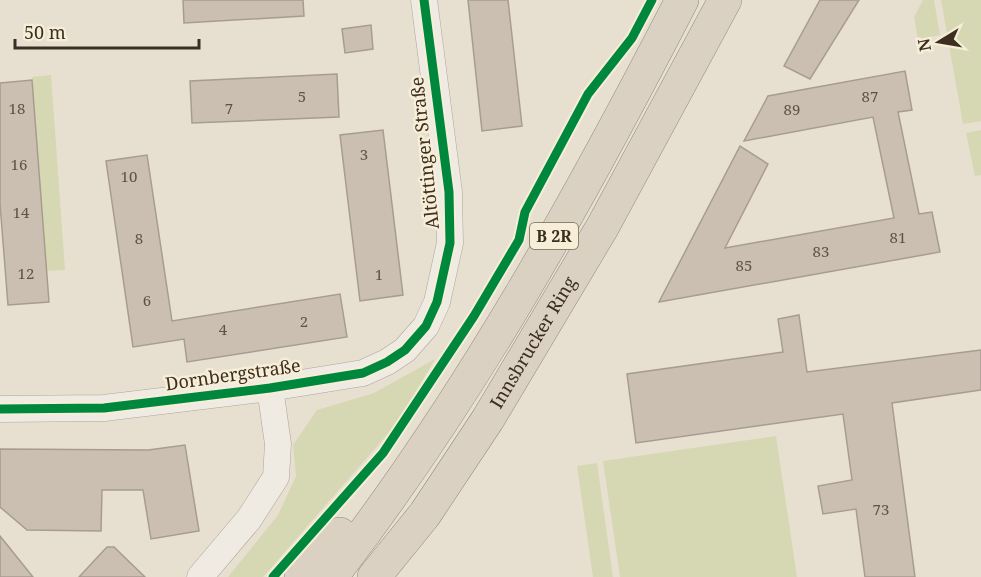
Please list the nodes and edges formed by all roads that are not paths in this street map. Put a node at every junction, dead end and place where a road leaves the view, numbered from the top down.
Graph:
1 (424, 0) edge
2 (682, 0) edge
3 (724, 0) edge
4 (437, 302) joint
5 (270, 388) junction
6 (0, 409) edge
7 (417, 457) junction
8 (425, 514) junction
9 (200, 577) edge
10 (302, 577) edge
11 (331, 577) edge
12 (374, 577) edge
13 (393, 577) edge

1 - 4 street, Altöttinger Straße
2 - 7 highway, Innsbrucker Ring / B 2R
3 - 8 highway, Innsbrucker Ring / B 2R
4 - 5 street, Dornbergstraße
5 - 6 street, Dornbergstraße
5 - 9 street
7 - 10 highway
7 - 11 highway, Innsbrucker Ring / B 2R
8 - 12 highway, Innsbrucker Ring / B 2R
8 - 13 highway

